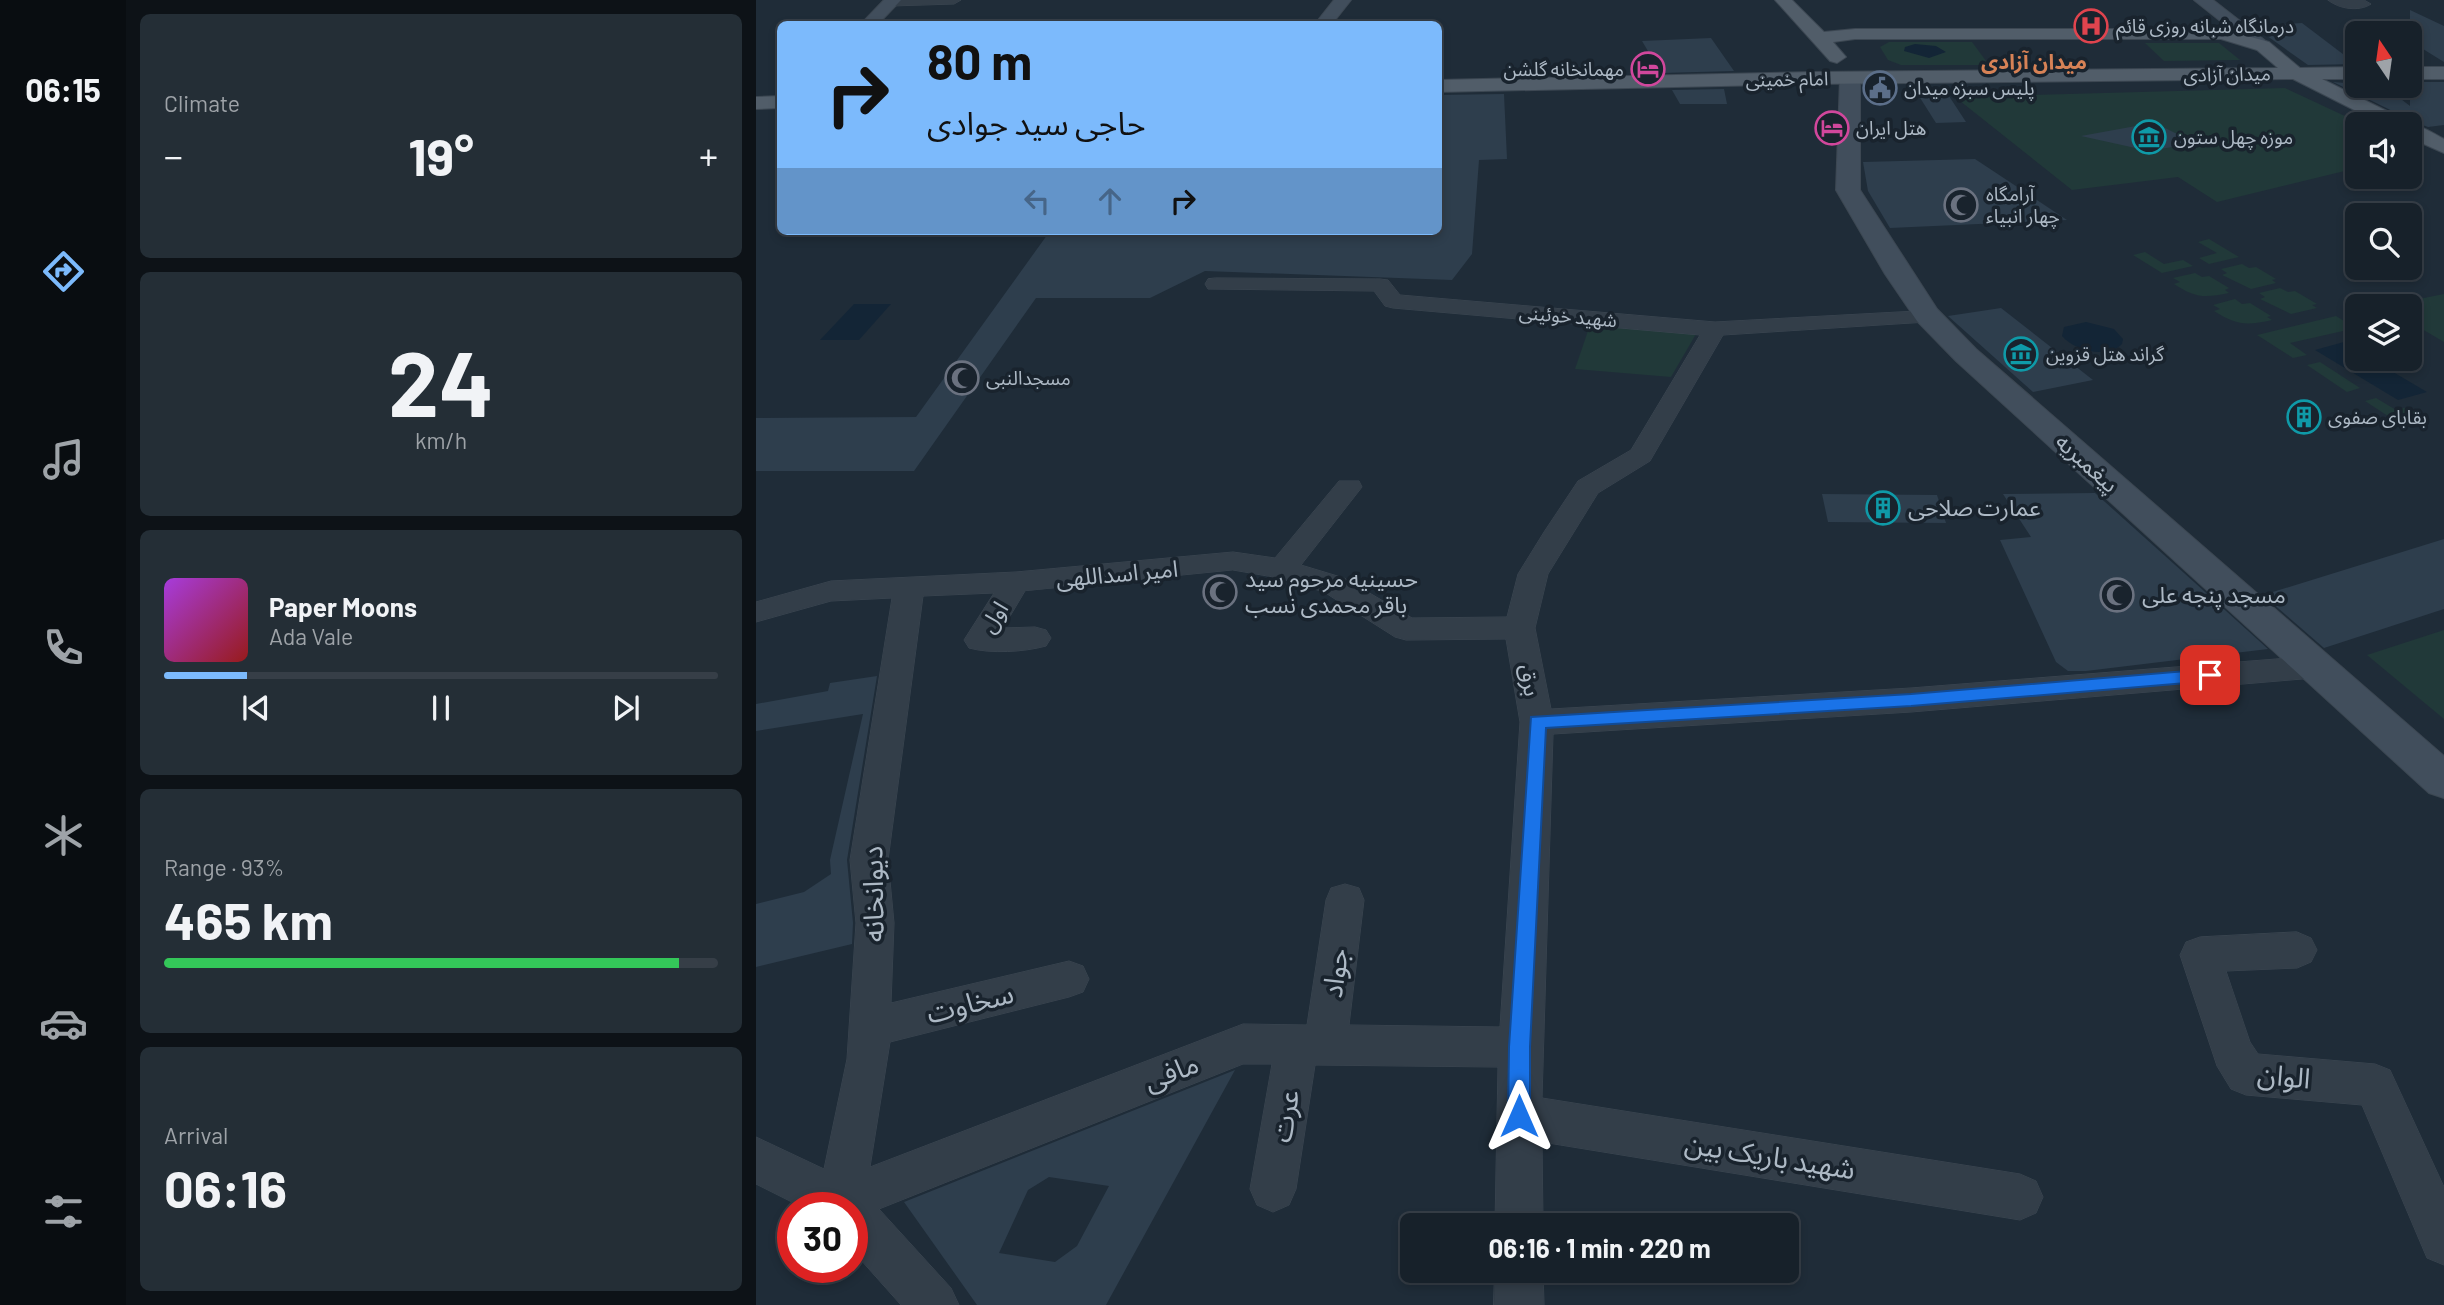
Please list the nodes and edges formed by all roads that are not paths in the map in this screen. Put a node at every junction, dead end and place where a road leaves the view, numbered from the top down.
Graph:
1 (954, 0) edge
2 (1343, 0) edge
3 (1783, 0) edge
4 (1806, 0) edge
5 (2202, 0) edge
6 (2335, 0) edge
7 (892, 1) edge
8 (2364, 4) dead end
9 (873, 21) edge
10 (1326, 21) edge
11 (1847, 32) junction
12 (1818, 35) junction
13 (2263, 46) junction
14 (2444, 72) edge
15 (2295, 73) junction
16 (2345, 73) edge
17 (2422, 73) edge
18 (1850, 79) junction
19 (1442, 88) edge
20 (777, 100) edge
21 (756, 101) edge
22 (2374, 112) edge
23 (2422, 136) edge
24 (2444, 147) edge
25 (1216, 285) dead end
26 (1927, 315) junction
27 (1715, 329) junction
28 (1349, 487) dead end
29 (1282, 569) junction
30 (1016, 582) junction
31 (909, 587) junction
32 (756, 612) edge
33 (1520, 628) junction
34 (1035, 638) dead end
35 (2314, 667) junction
36 (1537, 722) junction
37 (2444, 780) edge
38 (1345, 900) dead end
39 (2297, 950) dead end
40 (1069, 979) dead end
41 (871, 1027) junction
42 (1311, 1045) junction
43 (1520, 1047) junction
44 (1519, 1116) junction
45 (756, 1160) edge
46 (1273, 1189) dead end
47 (817, 1192) edge
48 (849, 1192) edge
49 (2020, 1197) dead end
50 (868, 1199) edge
51 (1519, 1213) edge
52 (868, 1231) edge
53 (2444, 1241) edge
54 (1519, 1283) edge
55 (934, 1305) edge
56 (1519, 1305) edge

1 - 7 street
2 - 10 main road
3 - 12 main road
4 - 11 main road
5 - 13 main road
6 - 8 street
7 - 9 main road
11 - 12 main road, میدان آزادی
11 - 13 main road, میدان آزادی
12 - 18 main road
13 - 15 main road, میدان آزادی
14 - 17 main road
15 - 16 main road
15 - 18 main road, میدان آزادی
15 - 22 main road
18 - 19 main road, امام خمینی
18 - 26 main road, پیغمبریه
20 - 21 main road
23 - 24 main road
25 - 27 street, شهید خوئینی
26 - 27 street, شهید خوئینی
26 - 35 main road, پیغمبریه
27 - 33 street, برق
28 - 29 street
29 - 30 street, امیر اسداللهی
29 - 33 street, امیر اسداللهی
30 - 31 street, امیر اسداللهی
30 - 34 street, اول
31 - 32 street, امیر اسداللهی
31 - 41 street, دیوانخانه
33 - 36 street, برق
35 - 36 street
35 - 37 main road, پیغمبریه
36 - 43 street, برق
38 - 42 street, جواد
39 - 53 street, الوان
40 - 41 street, سخاوت
41 - 48 street, دیوانخانه
42 - 43 street, مافی
42 - 46 street, عرت
42 - 50 street, مافی
43 - 44 street, برق
44 - 49 street, شهید باریک بین
44 - 51 street, برق
45 - 47 street
52 - 55 street
54 - 56 street

